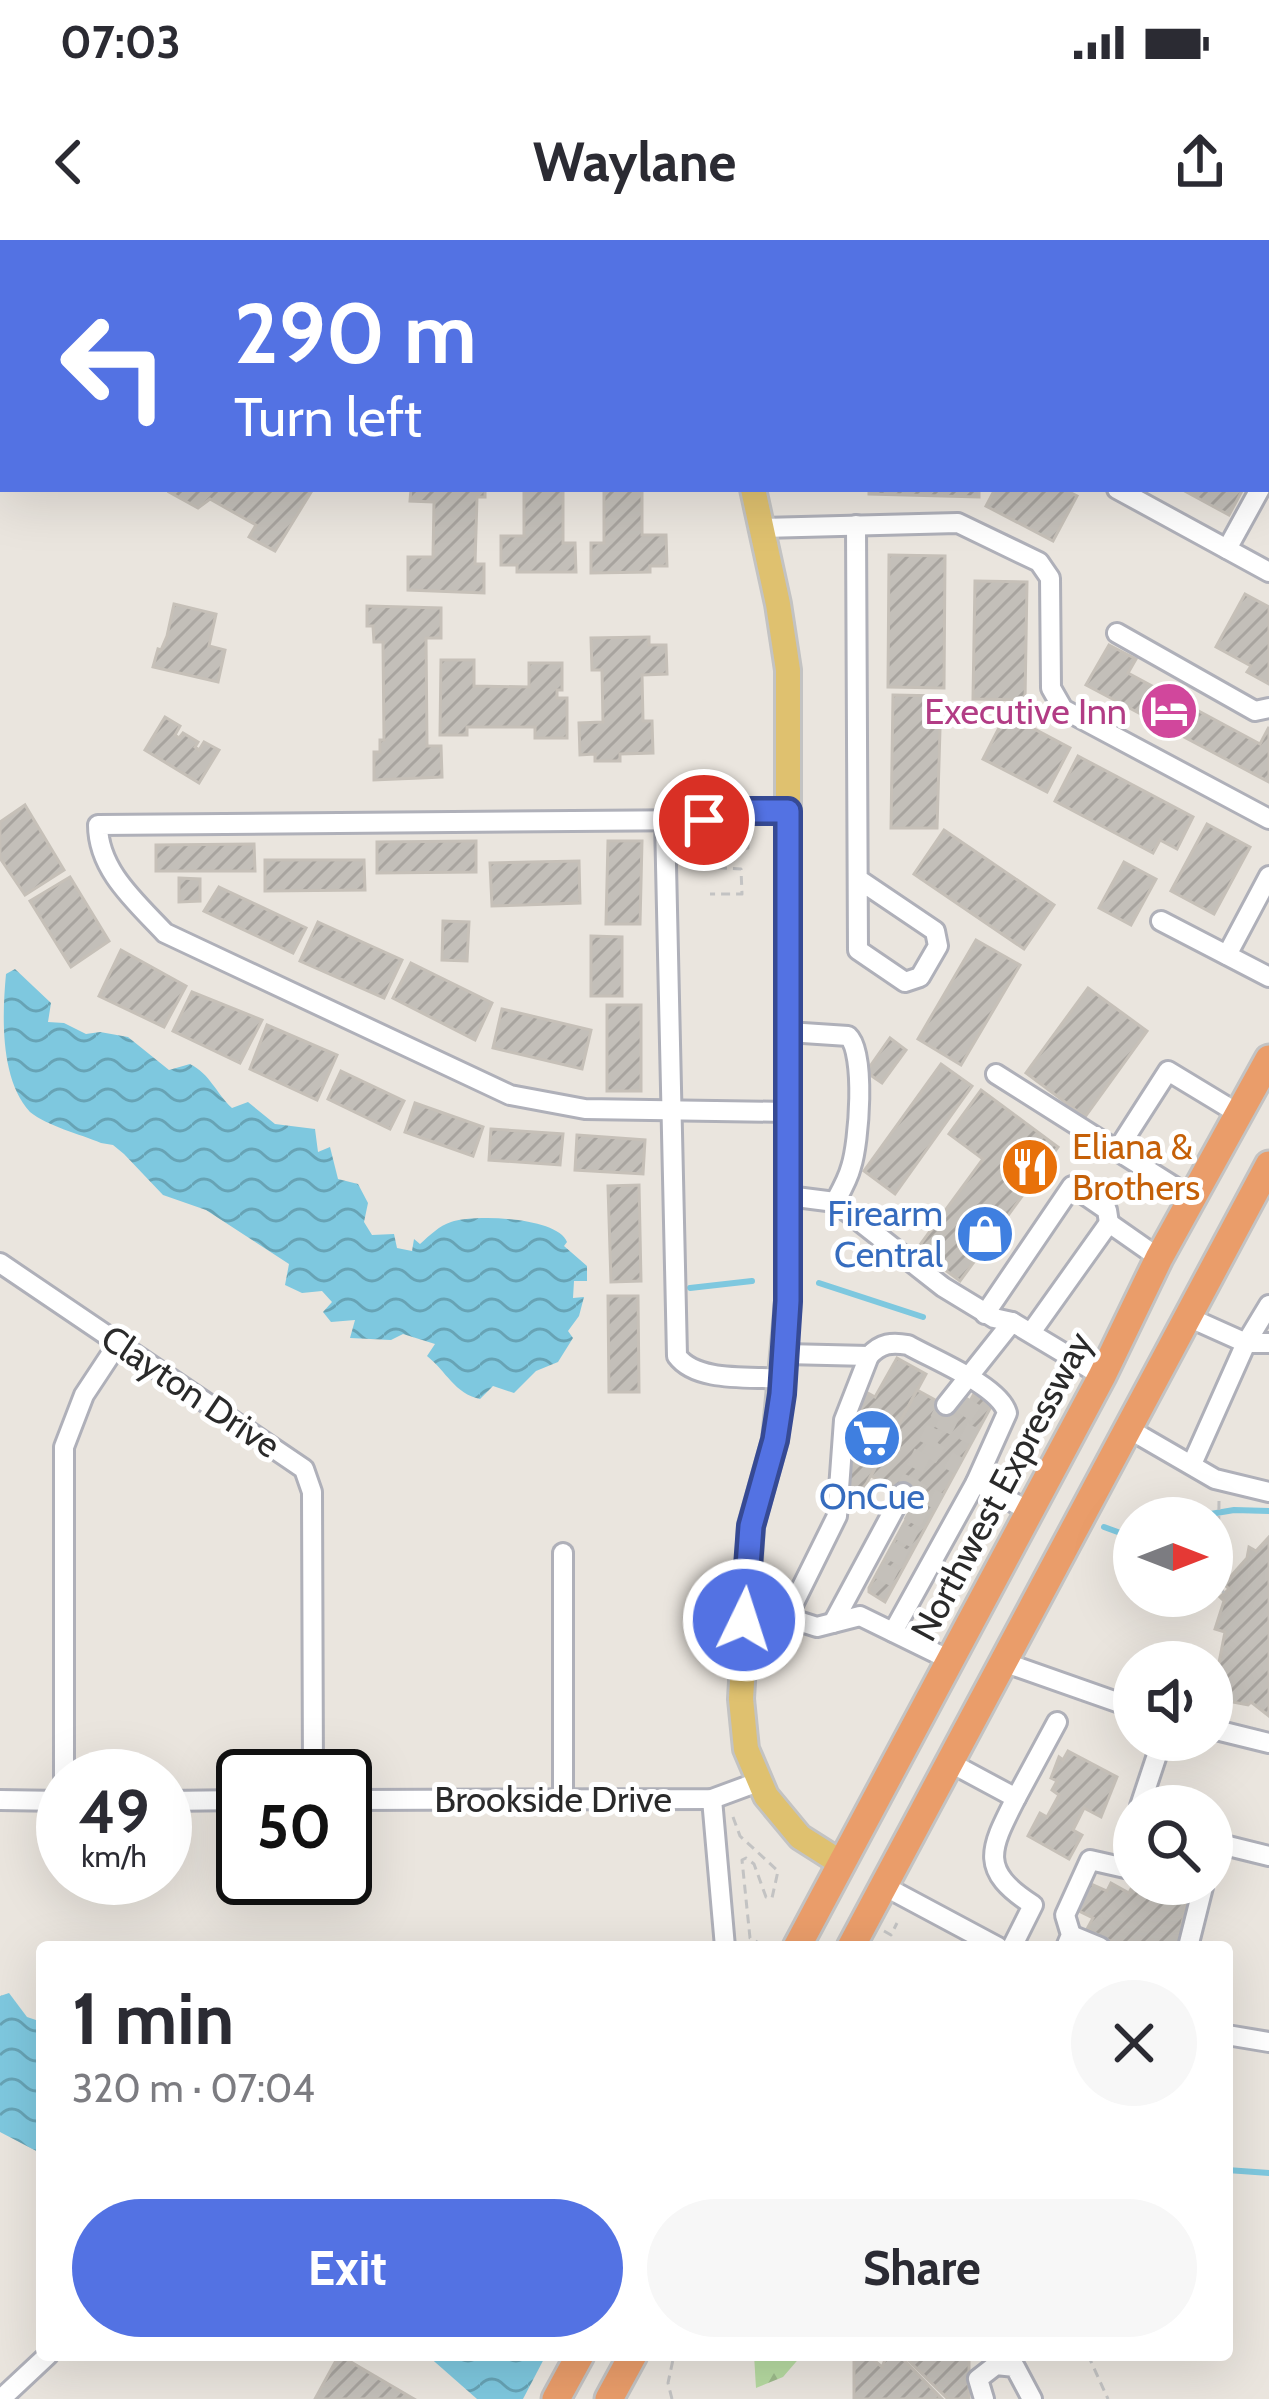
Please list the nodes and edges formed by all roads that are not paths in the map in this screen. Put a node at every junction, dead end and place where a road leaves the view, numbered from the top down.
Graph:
1 (754, 492) edge
2 (1122, 492) edge
3 (1258, 492) edge
4 (856, 525) junction
5 (763, 528) junction
6 (1227, 549) junction
7 (1269, 572) edge
8 (1117, 633) dead end
9 (1269, 708) edge
10 (788, 811) junction
11 (1269, 819) edge
12 (665, 820) junction
13 (1269, 876) edge
14 (858, 879) junction
15 (1161, 921) dead end
16 (1227, 955) junction
17 (1269, 977) edge
18 (788, 1032) junction
19 (1269, 1059) edge
20 (997, 1074) dead end
21 (788, 1112) junction
22 (670, 1113) junction
23 (1238, 1114) junction
24 (1116, 1152) junction
25 (1267, 1176) edge
26 (788, 1196) junction
27 (1192, 1198) junction
28 (835, 1202) junction
29 (1109, 1223) junction
30 (1159, 1258) junction
31 (0, 1263) edge
32 (1269, 1305) edge
33 (985, 1314) junction
34 (1188, 1317) junction
35 (1012, 1322) junction
36 (1032, 1331) junction
37 (119, 1342) junction
38 (1246, 1343) junction
39 (1269, 1343) edge
40 (869, 1356) junction
41 (784, 1367) junction
42 (1102, 1376) junction
43 (967, 1378) junction
44 (952, 1402) tunnel mouth
45 (1127, 1428) junction
46 (1192, 1464) junction
47 (959, 1466) tunnel mouth
48 (977, 1479) junction
49 (1269, 1492) edge
50 (940, 1502) tunnel mouth
51 (902, 1503) tunnel mouth
52 (1029, 1511) junction
53 (958, 1513) junction
54 (929, 1522) tunnel mouth
55 (948, 1532) junction
56 (918, 1541) tunnel mouth
57 (937, 1551) junction
58 (563, 1553) dead end
59 (908, 1560) tunnel mouth
60 (927, 1571) junction
61 (898, 1580) tunnel mouth
62 (916, 1590) junction
63 (745, 1604) junction
64 (787, 1617) junction
65 (833, 1623) junction
66 (892, 1632) junction
67 (950, 1660) junction
68 (1003, 1662) junction
69 (1113, 1701) edge
70 (1057, 1722) dead end
71 (1233, 1734) edge
72 (1269, 1743) edge
73 (64, 1749) edge
74 (313, 1749) edge
75 (949, 1762) junction
76 (758, 1781) junction
77 (1016, 1798) junction
78 (0, 1799) edge
79 (563, 1799) junction
80 (712, 1799) junction
81 (36, 1800) edge
82 (372, 1800) edge
83 (1233, 1847) edge
84 (1269, 1856) edge
85 (841, 1863) junction
86 (1113, 1865) edge
87 (884, 1886) junction
88 (1198, 1905) edge
89 (724, 1941) edge
90 (800, 1941) edge
91 (853, 1941) edge
92 (987, 1941) edge
93 (1015, 1941) edge
94 (1068, 1941) edge
95 (1190, 1941) edge
96 (1233, 2036) edge
97 (1269, 2042) edge
98 (42, 2361) edge
99 (577, 2361) edge
100 (629, 2361) edge
101 (613, 2398) edge
102 (1, 2399) edge
103 (556, 2399) edge
104 (984, 2399) edge
105 (1032, 2399) edge

1 - 5 main road
2 - 6 street
3 - 6 street
4 - 5 street
4 - 11 street
4 - 14 street
5 - 10 main road
6 - 7 street
8 - 9 street
10 - 12 street
10 - 18 main road
12 - 22 street
12 - 22 street
13 - 16 street
14 - 14 street
15 - 16 street
16 - 17 street
18 - 21 main road
18 - 28 street
19 - 23 highway, Northwest Expressway
20 - 24 street
21 - 22 street
21 - 26 main road
22 - 41 street
23 - 24 street
23 - 27 highway, Northwest Expressway
24 - 27 street
25 - 34 highway
26 - 28 street
26 - 41 main road
27 - 30 highway, Northwest Expressway
28 - 33 street
29 - 30 street
29 - 33 street
29 - 36 street
30 - 42 highway, Northwest Expressway
31 - 37 street, Clayton Drive
32 - 38 street
33 - 35 street
34 - 38 street
34 - 45 highway
35 - 36 street
35 - 43 street
36 - 42 street
37 - 73 street
37 - 74 street, Clayton Drive
38 - 39 street
38 - 46 street
40 - 41 street
40 - 43 street
40 - 64 street
41 - 63 main road
42 - 52 highway, Northwest Expressway
43 - 44 street
43 - 48 street
45 - 46 street
45 - 68 highway
46 - 49 street
47 - 48 street
48 - 52 street
48 - 53 street
50 - 53 street
51 - 65 street
52 - 67 highway, Northwest Expressway
53 - 55 street
54 - 55 street
55 - 57 street
56 - 57 street
57 - 60 street
58 - 79 street
59 - 60 street
60 - 62 street
61 - 62 street
62 - 66 street
63 - 64 street
63 - 76 main road
64 - 65 street
65 - 66 street
66 - 67 street
67 - 85 highway, Northwest Expressway
68 - 69 street
68 - 75 highway
70 - 77 street
71 - 72 street
75 - 77 street
75 - 87 highway
76 - 80 street, Brookside Drive
76 - 85 main road
77 - 93 street
78 - 81 street
79 - 80 street, Brookside Drive
79 - 82 street, Brookside Drive
80 - 89 street
83 - 84 street
85 - 87 highway
85 - 90 highway, Northwest Expressway
86 - 94 street
87 - 91 highway
87 - 92 street
88 - 95 street
96 - 97 street
98 - 102 street
99 - 103 highway
100 - 101 highway
104 - 105 street

